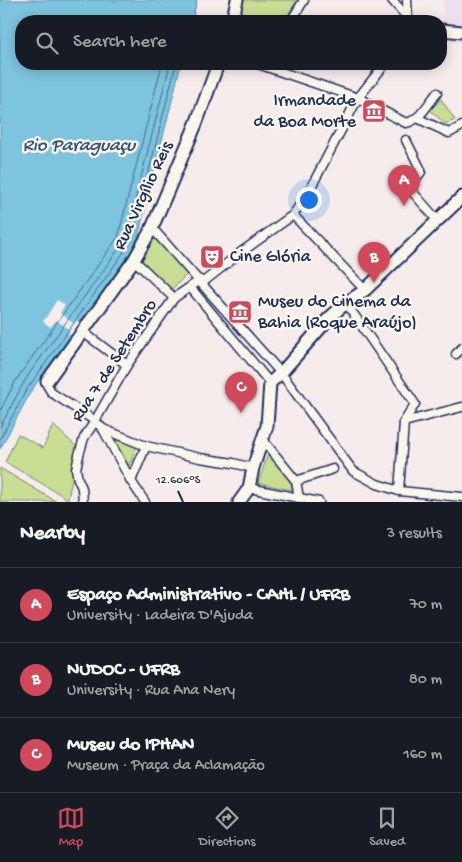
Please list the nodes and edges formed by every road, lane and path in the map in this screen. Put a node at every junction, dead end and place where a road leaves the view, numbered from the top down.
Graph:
1 (237, 0) edge
2 (304, 0) edge
3 (392, 0) edge
4 (407, 0) edge
5 (233, 15) edge
6 (295, 15) edge
7 (404, 15) edge
8 (408, 15) edge
9 (447, 31) edge
10 (462, 32) edge
11 (216, 70) edge
12 (279, 70) edge
13 (380, 70) edge
14 (437, 93) dead end
15 (358, 98) junction
16 (414, 120) junction
17 (462, 126) edge
18 (406, 140) dead end
19 (462, 197) edge
20 (293, 215) junction
21 (438, 221) junction
22 (152, 228) junction
23 (134, 260) junction
24 (201, 282) junction
25 (190, 287) junction
26 (365, 290) junction
27 (174, 298) junction
28 (346, 303) junction
29 (83, 332) junction
30 (462, 348) edge
31 (456, 354) dead end
32 (127, 365) junction
33 (282, 373) junction
34 (47, 381) joint
35 (270, 383) junction
36 (415, 404) junction
37 (462, 408) edge
38 (424, 417) junction
39 (95, 421) junction
40 (404, 422) junction
41 (103, 428) junction
42 (263, 440) junction
43 (146, 446) junction
44 (254, 468) junction
45 (333, 469) dead end
46 (296, 481) junction
47 (131, 482) junction
48 (249, 488) junction
49 (399, 491) junction
50 (462, 497) edge
51 (299, 498) junction
52 (307, 501) edge
53 (83, 502) edge
54 (145, 502) edge
55 (239, 502) edge
56 (319, 502) edge

1 - 5 street
2 - 6 street
3 - 7 street
4 - 8 street
9 - 10 street
11 - 22 street, Rua Virgílio Reis
12 - 15 street
13 - 15 street
14 - 16 street
15 - 16 street
15 - 20 street
16 - 17 street
18 - 21 street
19 - 21 street
20 - 24 street
20 - 26 street
21 - 26 street
22 - 23 street, Rua Virgílio Reis
22 - 24 street
23 - 27 street
23 - 29 street, Rua Virgílio Reis
24 - 25 street
24 - 33 street
25 - 27 street
25 - 35 street
26 - 28 street
27 - 32 street, Rua 7 de Setembro
28 - 33 street
28 - 36 street
29 - 32 street
29 - 34 street, Rua Virgílio Reis
30 - 31 street
32 - 39 street, Rua 7 de Setembro
33 - 35 street
33 - 49 street
34 - 39 street
35 - 42 street
36 - 38 street
36 - 40 street
37 - 38 street
38 - 40 street
39 - 41 street
39 - 53 street, Rua 7 de Setembro
40 - 49 street
41 - 43 street
41 - 47 street
42 - 44 street
42 - 46 street
43 - 44 street
43 - 47 street
44 - 48 street
45 - 46 street
46 - 51 street
47 - 54 street
48 - 51 street
48 - 55 street
49 - 50 street
51 - 52 street
52 - 56 street

